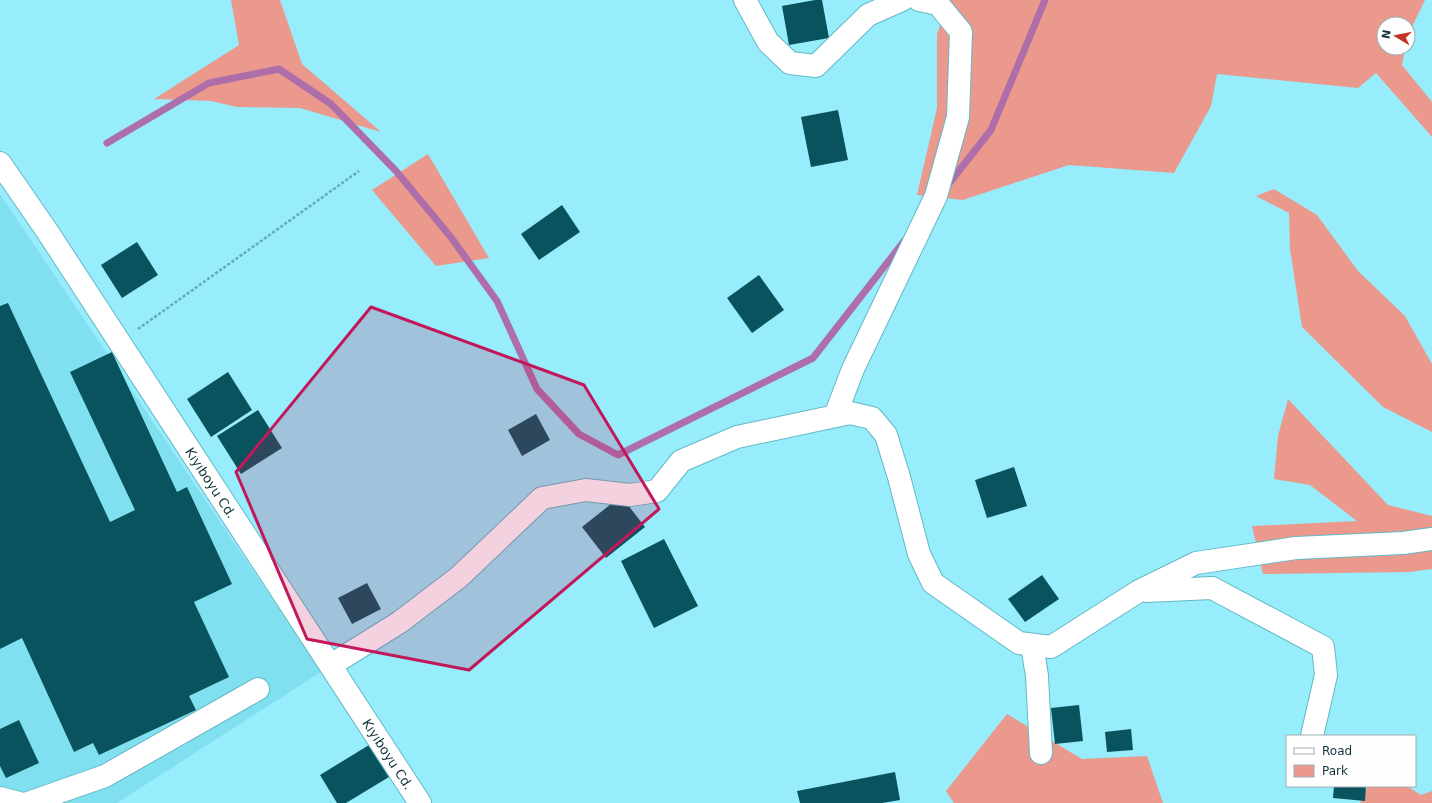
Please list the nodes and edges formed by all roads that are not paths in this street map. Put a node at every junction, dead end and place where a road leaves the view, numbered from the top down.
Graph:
1 (745, 0) edge
2 (902, 0) edge
3 (919, 0) edge
4 (0, 164) edge
5 (835, 416) junction
6 (1432, 539) edge
7 (1139, 591) junction
8 (1032, 645) junction
9 (331, 665) junction
10 (258, 689) dead end
11 (1312, 735) edge
12 (1042, 753) dead end
13 (0, 798) edge
14 (19, 803) edge
15 (28, 803) edge
16 (420, 803) edge

1 - 2 street
3 - 5 street
4 - 9 street, Kıyıboyu Cd.
5 - 8 street
5 - 9 street
6 - 7 street
7 - 8 street
7 - 11 street
8 - 12 street
9 - 16 street, Kıyıboyu Cd.
10 - 15 street
13 - 14 street

